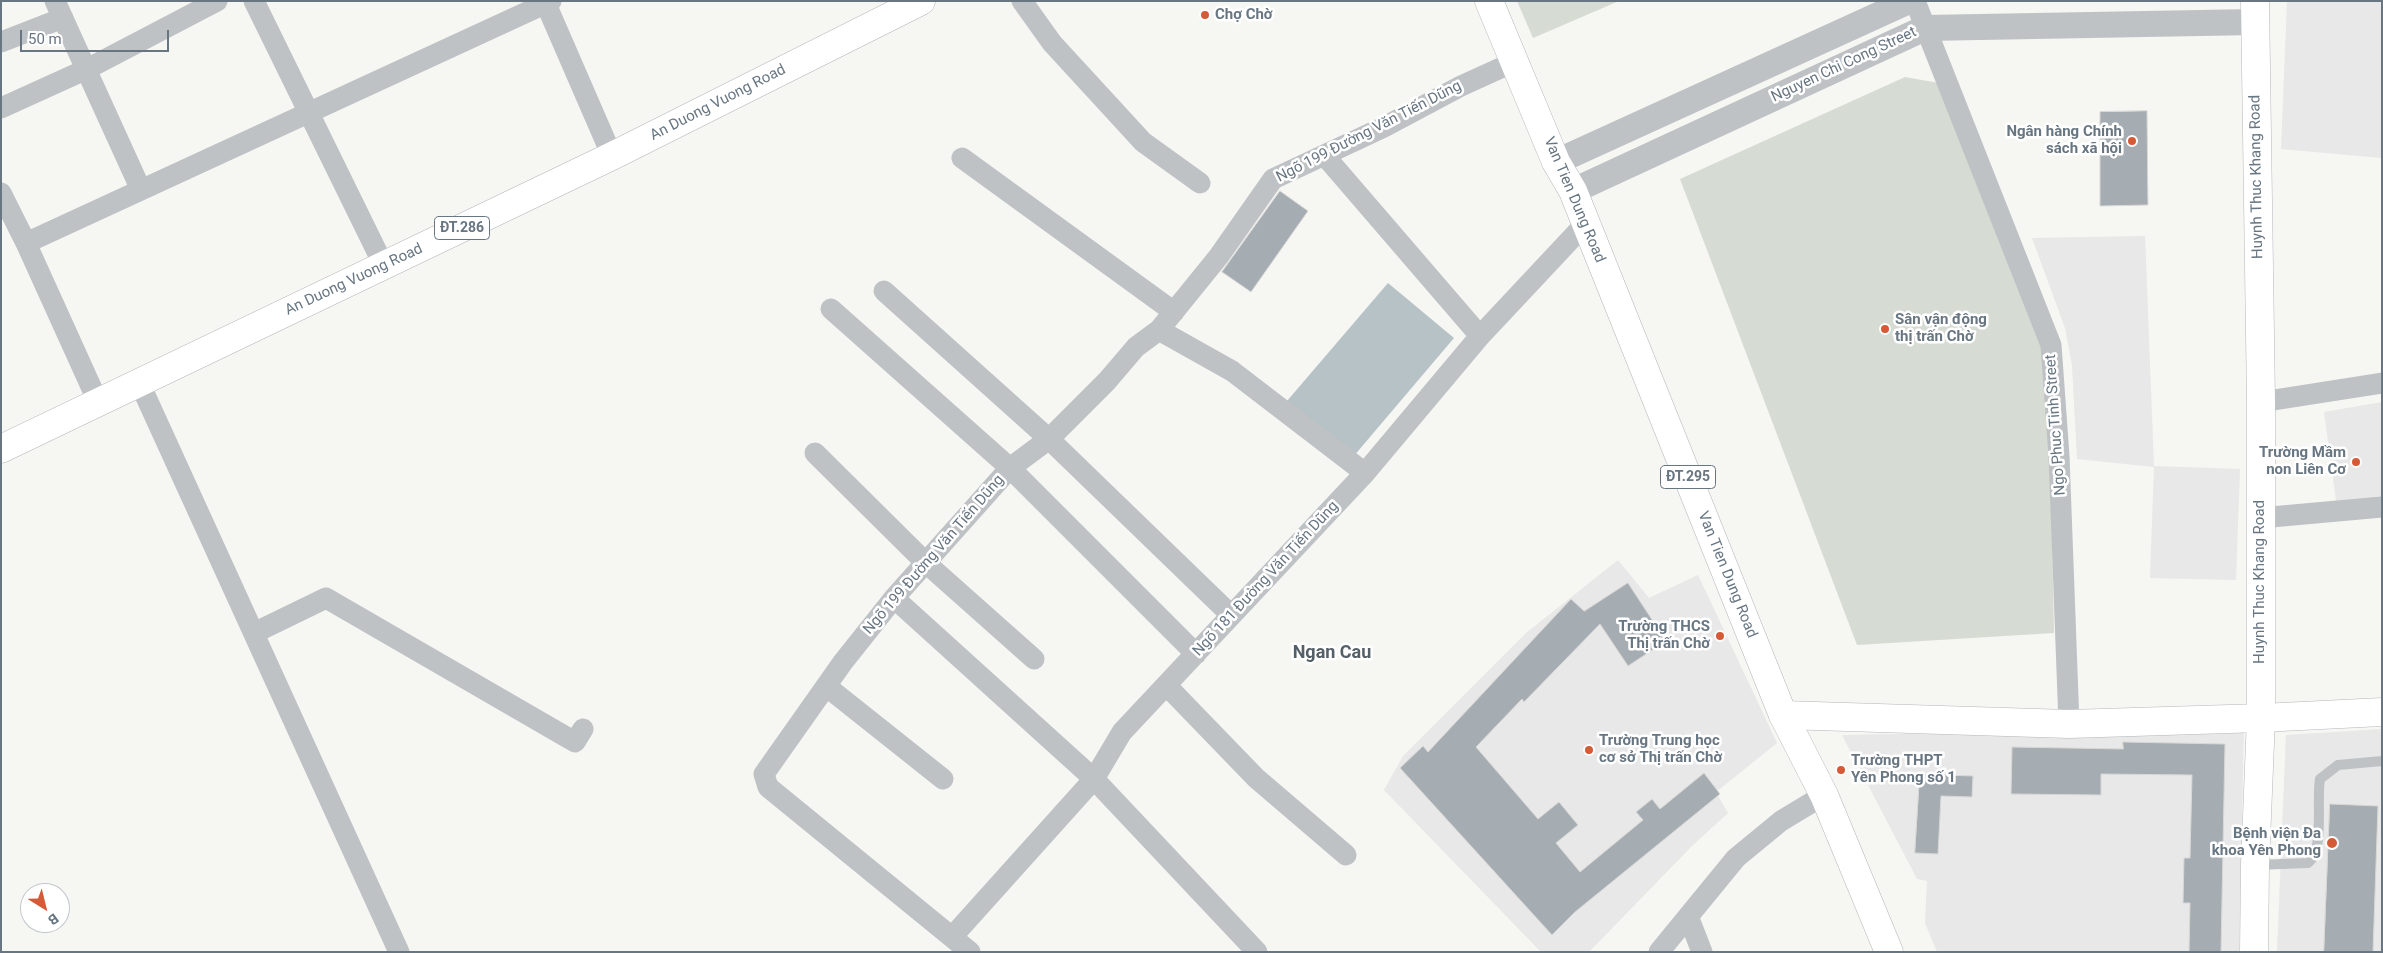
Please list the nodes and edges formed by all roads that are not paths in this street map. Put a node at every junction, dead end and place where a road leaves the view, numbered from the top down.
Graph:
1 (217, 1) edge
2 (254, 1) edge
3 (921, 1) edge
4 (1022, 1) edge
5 (1489, 1) edge
6 (1909, 1) edge
7 (1915, 1) edge
8 (549, 3) edge
9 (59, 10) edge
10 (2255, 12) edge
11 (1925, 28) junction
12 (1, 42) edge
13 (1516, 61) junction
14 (87, 69) junction
15 (1, 108) edge
16 (310, 111) junction
17 (612, 156) junction
18 (1325, 156) junction
19 (962, 158) dead end
20 (1556, 162) junction
21 (1200, 184) dead end
22 (141, 190) junction
23 (1573, 191) junction
24 (1, 193) edge
25 (1585, 224) junction
26 (26, 243) junction
27 (384, 266) junction
28 (884, 291) dead end
29 (831, 309) dead end
30 (1174, 312) junction
31 (1159, 330) junction
32 (1480, 336) junction
33 (2382, 382) edge
34 (140, 384) junction
35 (98, 402) junction
36 (2261, 402) junction
37 (1049, 439) junction
38 (1, 449) edge
39 (815, 453) dead end
40 (1010, 468) junction
41 (1365, 473) junction
42 (2382, 507) edge
43 (2260, 518) junction
44 (926, 563) junction
45 (894, 598) junction
46 (1231, 615) junction
47 (254, 633) junction
48 (1196, 654) junction
49 (1034, 659) dead end
50 (826, 686) junction
51 (1167, 686) junction
52 (2382, 712) edge
53 (1783, 715) junction
54 (2261, 718) junction
55 (2070, 724) junction
56 (583, 730) dead end
57 (2382, 761) edge
58 (943, 779) dead end
59 (1094, 779) junction
60 (1824, 795) junction
61 (1346, 855) dead end
62 (2255, 865) junction
63 (1688, 916) junction
64 (952, 937) junction
65 (399, 952) edge
66 (970, 952) edge
67 (1257, 952) edge
68 (1659, 952) edge
69 (1702, 952) edge
70 (1889, 952) edge
71 (2254, 952) edge

1 - 14 street
2 - 16 street
3 - 17 main road, An Duong Vuong Road / ĐT.286
4 - 21 street
5 - 13 main road, Van Tien Dung Road / ĐT.295
6 - 20 street, Nguyen Chi Cong Street
7 - 11 street, Ngo Phuc Tinh Street
8 - 16 street
8 - 17 street
9 - 12 street
9 - 14 street
10 - 11 street, Nguyen Chi Cong Street
10 - 36 main road, Huynh Thuc Khang Road
11 - 23 street, Nguyen Chi Cong Street
11 - 55 street, Ngo Phuc Tinh Street
13 - 18 street, Ngõ 199 Đường Văn Tiến Dũng
13 - 20 main road, Van Tien Dung Road / ĐT.295
14 - 15 street
14 - 22 street
16 - 22 street
16 - 27 street
17 - 27 main road, An Duong Vuong Road / ĐT.286
18 - 30 street, Ngõ 199 Đường Văn Tiến Dũng
18 - 32 street
19 - 30 street
20 - 23 main road, Van Tien Dung Road / ĐT.295
22 - 26 street
23 - 25 main road, Van Tien Dung Road / ĐT.295
24 - 26 street
25 - 32 street, Ngõ 181 Đường Văn Tiến Dũng
25 - 53 main road, Van Tien Dung Road / ĐT.295
26 - 35 street
27 - 34 main road, An Duong Vuong Road / ĐT.286
28 - 37 street
29 - 40 street
30 - 31 street, Ngõ 199 Đường Văn Tiến Dũng
31 - 37 street, Ngõ 199 Đường Văn Tiến Dũng
31 - 41 street
32 - 41 street, Ngõ 181 Đường Văn Tiến Dũng
33 - 36 street
34 - 35 main road, An Duong Vuong Road / ĐT.286
34 - 47 street
35 - 38 main road, An Duong Vuong Road / ĐT.286
36 - 43 main road, Huynh Thuc Khang Road
37 - 40 street, Ngõ 199 Đường Văn Tiến Dũng
37 - 46 street
39 - 44 street
40 - 44 street, Ngõ 199 Đường Văn Tiến Dũng
40 - 48 street
41 - 46 street, Ngõ 181 Đường Văn Tiến Dũng
42 - 43 street
43 - 54 main road, Huynh Thuc Khang Road
44 - 45 street, Ngõ 199 Đường Văn Tiến Dũng
44 - 49 street
45 - 50 street, Ngõ 199 Đường Văn Tiến Dũng
45 - 59 street
46 - 48 street, Ngõ 181 Đường Văn Tiến Dũng
47 - 56 street
47 - 65 street
48 - 51 street, Ngõ 181 Đường Văn Tiến Dũng
50 - 58 street
50 - 64 street, Ngõ 199 Đường Văn Tiến Dũng
51 - 59 street, Ngõ 181 Đường Văn Tiến Dũng
51 - 61 street
52 - 54 main road
53 - 55 main road
53 - 60 main road, Van Tien Dung Road / ĐT.295
54 - 55 main road
54 - 62 main road, Huynh Thuc Khang Road
57 - 62 lane
59 - 64 street, Ngõ 181 Đường Văn Tiến Dũng
59 - 67 street
60 - 63 street
60 - 70 main road, Van Tien Dung Road / ĐT.295
62 - 71 main road, Huynh Thuc Khang Road
63 - 68 street
63 - 69 street
64 - 66 street

